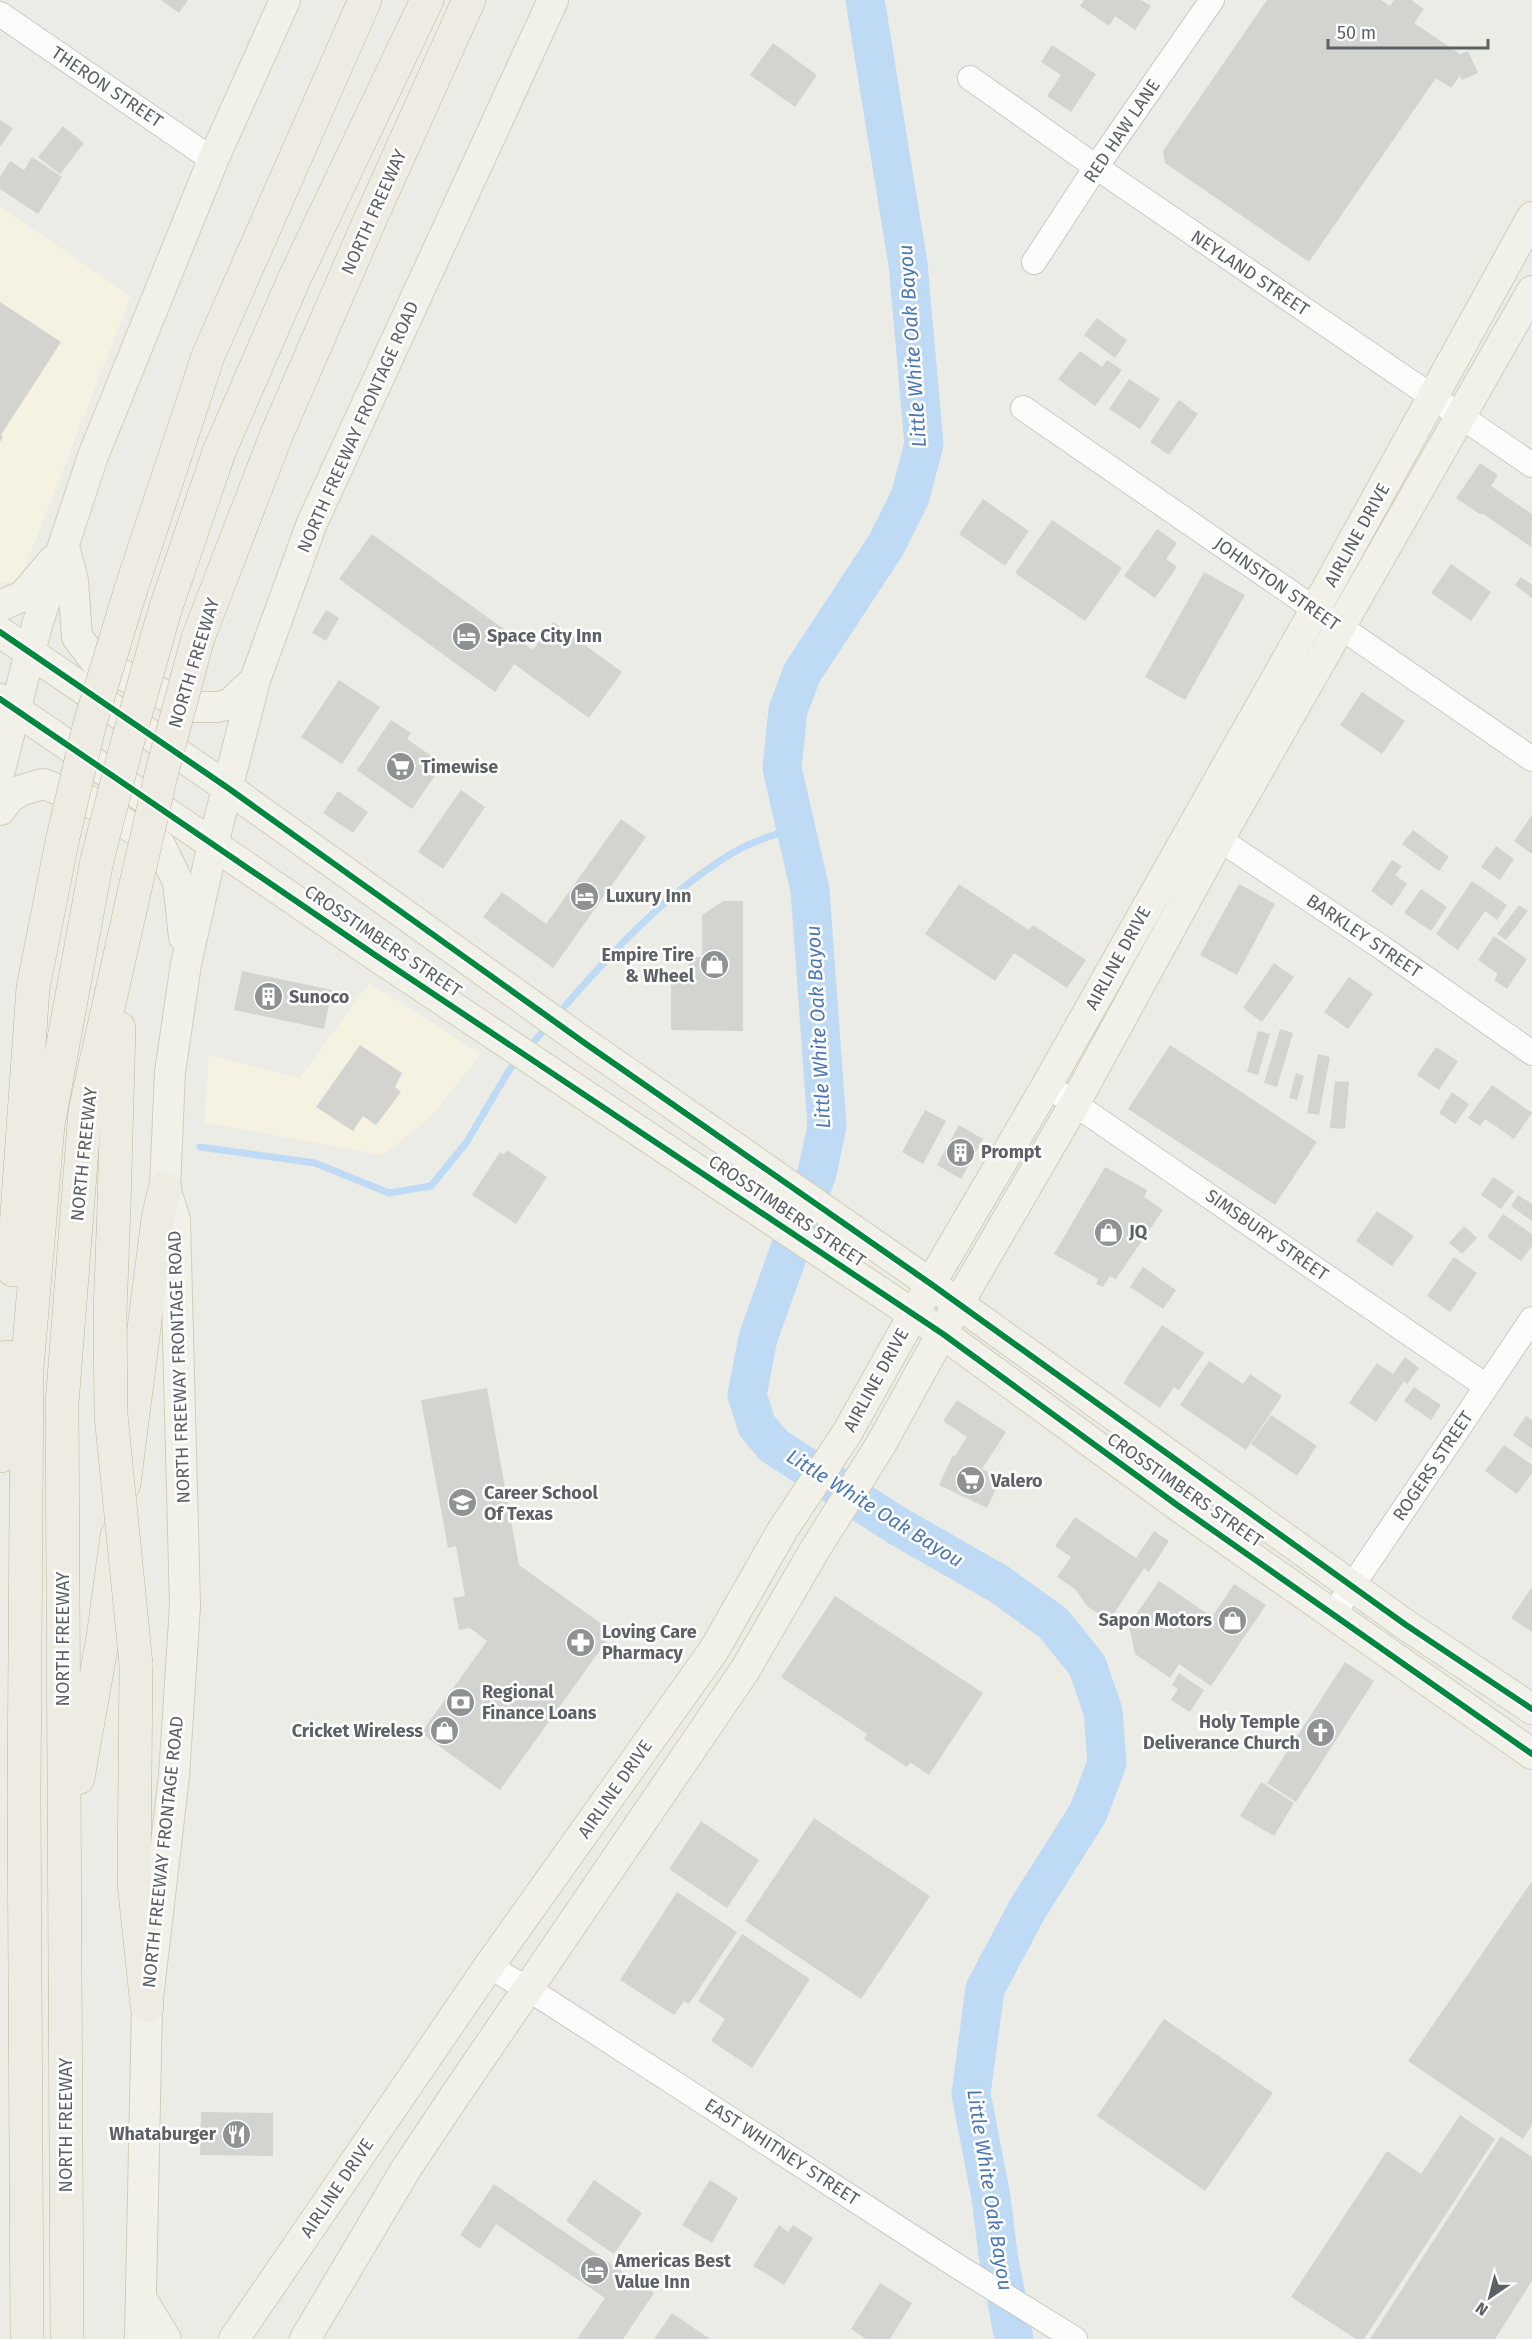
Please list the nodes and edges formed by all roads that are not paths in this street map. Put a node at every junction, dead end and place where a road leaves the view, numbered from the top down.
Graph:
1 (285, 0) edge
2 (365, 0) edge
3 (427, 0) edge
4 (470, 0) edge
5 (553, 0) edge
6 (1212, 0) edge
7 (0, 14) edge
8 (970, 78) dead end
9 (213, 160) junction
10 (1096, 167) junction
11 (1532, 217) edge
12 (1034, 262) dead end
13 (1532, 291) edge
14 (1432, 397) junction
15 (1023, 408) dead end
16 (1461, 417) junction
17 (1532, 465) edge
18 (64, 546) junction
19 (0, 606) edge
20 (1315, 610) junction
21 (1341, 628) junction
22 (0, 632) edge
23 (29, 653) junction
24 (255, 680) junction
25 (7, 705) edge
26 (1532, 759) edge
27 (0, 770) edge
28 (228, 788) junction
29 (0, 810) edge
30 (1193, 825) junction
31 (1219, 839) junction
32 (213, 844) junction
33 (123, 934) junction
34 (467, 957) junction
35 (186, 964) junction
36 (437, 995) junction
37 (1532, 1053) edge
38 (1047, 1085) junction
39 (1075, 1103) junction
40 (676, 1107) junction
41 (654, 1141) junction
42 (165, 1188) junction
43 (931, 1284) junction
44 (958, 1304) junction
45 (913, 1314) junction
46 (1532, 1319) edge
47 (943, 1334) junction
48 (1486, 1386) junction
49 (0, 1456) edge
50 (1196, 1475) junction
51 (1177, 1505) junction
52 (1353, 1584) junction
53 (1334, 1613) junction
54 (714, 1650) junction
55 (745, 1670) junction
56 (1532, 1709) edge
57 (1532, 1752) edge
58 (63, 1859) junction
59 (489, 1966) junction
60 (527, 1989) junction
61 (147, 2006) junction
62 (381, 2123) junction
63 (419, 2150) junction
64 (140, 2297) junction
65 (235, 2336) edge
66 (1070, 2336) edge
67 (27, 2339) edge
68 (68, 2339) edge
69 (140, 2339) edge
70 (166, 2339) edge
71 (305, 2339) edge

1 - 9 main road
2 - 49 highway, bridge
3 - 67 highway, NORTH FREEWAY, bridge
4 - 33 highway, NORTH FREEWAY, bridge
5 - 24 main road, NORTH FREEWAY FRONTAGE ROAD
6 - 10 street, RED HAW LANE
7 - 9 street, THERON STREET
8 - 10 street, NEYLAND STREET
9 - 18 main road
10 - 12 street, RED HAW LANE
10 - 14 street, NEYLAND STREET
11 - 14 main road, AIRLINE DRIVE
13 - 16 main road, AIRLINE DRIVE
14 - 16 street, NEYLAND STREET
14 - 20 main road, AIRLINE DRIVE
15 - 20 street, JOHNSTON STREET
16 - 17 street, NEYLAND STREET
16 - 21 main road, AIRLINE DRIVE
18 - 19 main road
18 - 23 main road
18 - 24 main road
20 - 21 street, JOHNSTON STREET
20 - 30 main road, AIRLINE DRIVE
21 - 26 street, JOHNSTON STREET
21 - 31 main road, AIRLINE DRIVE
22 - 23 main road, CROSSTIMBERS STREET
23 - 25 main road
23 - 28 main road, CROSSTIMBERS STREET
24 - 28 main road, NORTH FREEWAY FRONTAGE ROAD
25 - 27 main road
25 - 32 main road, CROSSTIMBERS STREET
28 - 32 main road, NORTH FREEWAY FRONTAGE ROAD
28 - 34 main road, CROSSTIMBERS STREET
29 - 35 main road
30 - 31 street, BARKLEY STREET
30 - 38 main road, AIRLINE DRIVE
31 - 37 street, BARKLEY STREET
31 - 39 main road, AIRLINE DRIVE
32 - 35 main road, NORTH FREEWAY FRONTAGE ROAD
32 - 36 main road, CROSSTIMBERS STREET
33 - 58 highway, NORTH FREEWAY
33 - 61 highway, bridge
34 - 36 main road
34 - 40 main road, CROSSTIMBERS STREET
35 - 42 main road, NORTH FREEWAY FRONTAGE ROAD
36 - 41 main road, CROSSTIMBERS STREET
38 - 39 street, SIMSBURY STREET
38 - 43 main road, AIRLINE DRIVE
39 - 44 main road, AIRLINE DRIVE
39 - 48 street, SIMSBURY STREET
40 - 41 main road
40 - 43 main road, CROSSTIMBERS STREET
41 - 45 main road, CROSSTIMBERS STREET
42 - 58 highway
42 - 61 main road, NORTH FREEWAY FRONTAGE ROAD
43 - 44 main road, CROSSTIMBERS STREET
43 - 45 main road, AIRLINE DRIVE
44 - 47 main road, AIRLINE DRIVE
44 - 50 main road, CROSSTIMBERS STREET
45 - 47 main road, CROSSTIMBERS STREET
45 - 54 main road, AIRLINE DRIVE
46 - 48 street, ROGERS STREET
47 - 51 main road, CROSSTIMBERS STREET
47 - 55 main road, AIRLINE DRIVE
48 - 52 street, ROGERS STREET
50 - 51 main road
50 - 52 main road, CROSSTIMBERS STREET
51 - 53 main road, CROSSTIMBERS STREET
52 - 53 street, ROGERS STREET
52 - 56 main road, CROSSTIMBERS STREET
53 - 57 main road, CROSSTIMBERS STREET
54 - 55 main road
54 - 59 main road, AIRLINE DRIVE
55 - 60 main road, AIRLINE DRIVE
58 - 68 highway, NORTH FREEWAY
59 - 60 street, EAST WHITNEY STREET
59 - 62 main road, AIRLINE DRIVE
60 - 63 main road, AIRLINE DRIVE
60 - 66 street, EAST WHITNEY STREET
61 - 64 main road, NORTH FREEWAY FRONTAGE ROAD
62 - 63 main road
62 - 65 main road, AIRLINE DRIVE
63 - 71 main road, AIRLINE DRIVE
64 - 69 main road, NORTH FREEWAY FRONTAGE ROAD
64 - 70 main road

